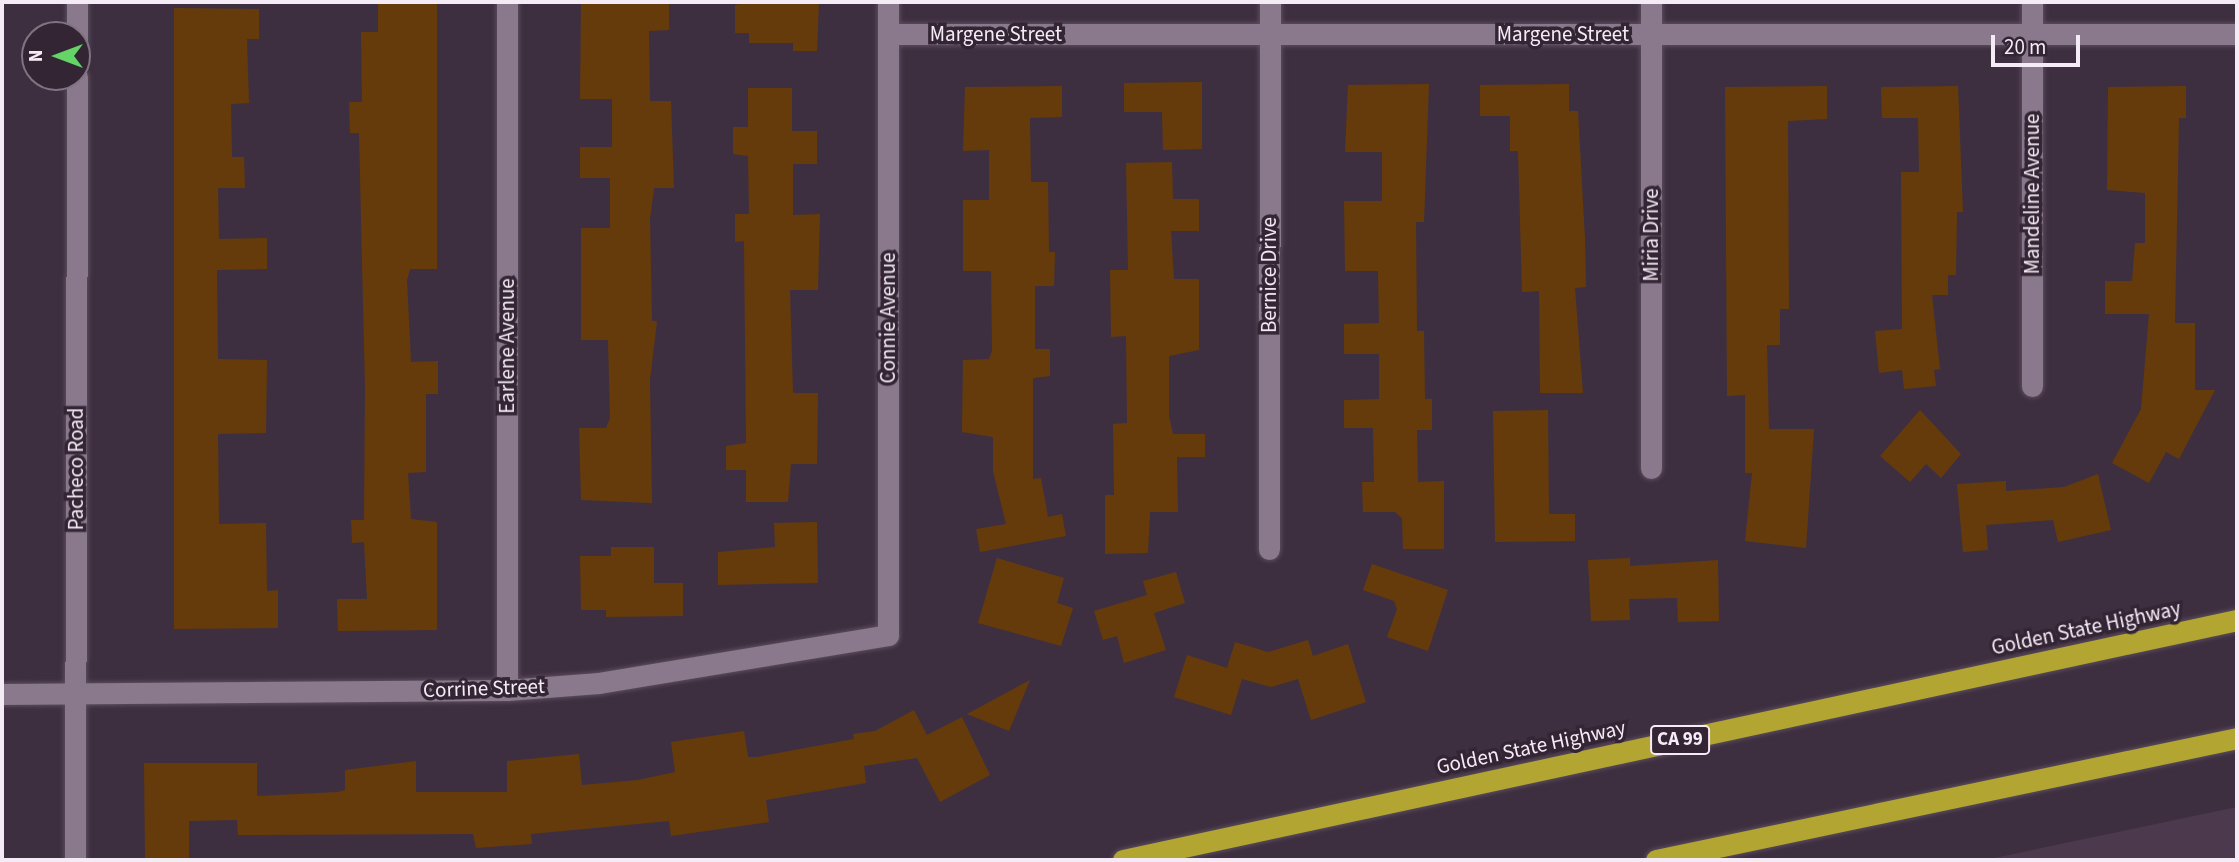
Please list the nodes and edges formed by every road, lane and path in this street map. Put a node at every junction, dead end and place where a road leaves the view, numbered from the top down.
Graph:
1 (77, 2) edge
2 (507, 2) edge
3 (888, 2) edge
4 (1270, 2) edge
5 (1651, 2) edge
6 (2032, 2) edge
7 (77, 21) edge
8 (888, 34) junction
9 (1270, 34) junction
10 (1651, 34) junction
11 (2032, 34) junction
12 (2237, 34) edge
13 (77, 91) edge
14 (2032, 386) dead end
15 (1651, 468) dead end
16 (1269, 549) dead end
17 (2237, 620) edge
18 (888, 635) joint
19 (507, 690) junction
20 (76, 692) junction
21 (2, 694) edge
22 (2237, 738) edge
23 (75, 860) edge
24 (1124, 860) edge
25 (1656, 860) edge

1 - 7 street
2 - 19 street, Earlene Avenue
3 - 8 street, Connie Avenue
4 - 9 street, Bernice Drive
5 - 10 street, Miria Drive
6 - 11 street, Mandeline Avenue
8 - 9 street, Margene Street
8 - 18 street, Connie Avenue
9 - 10 street, Margene Street
9 - 16 street, Bernice Drive
10 - 11 street, Margene Street
10 - 15 street, Miria Drive
11 - 12 street, Margene Street
11 - 14 street, Mandeline Avenue
13 - 20 street, Pacheco Road
17 - 24 highway, Golden State Highway / CA 99
18 - 19 street, Corrine Street
19 - 20 street, Corrine Street
20 - 21 street, Corrine Street
20 - 23 street, Pacheco Road
22 - 25 highway

